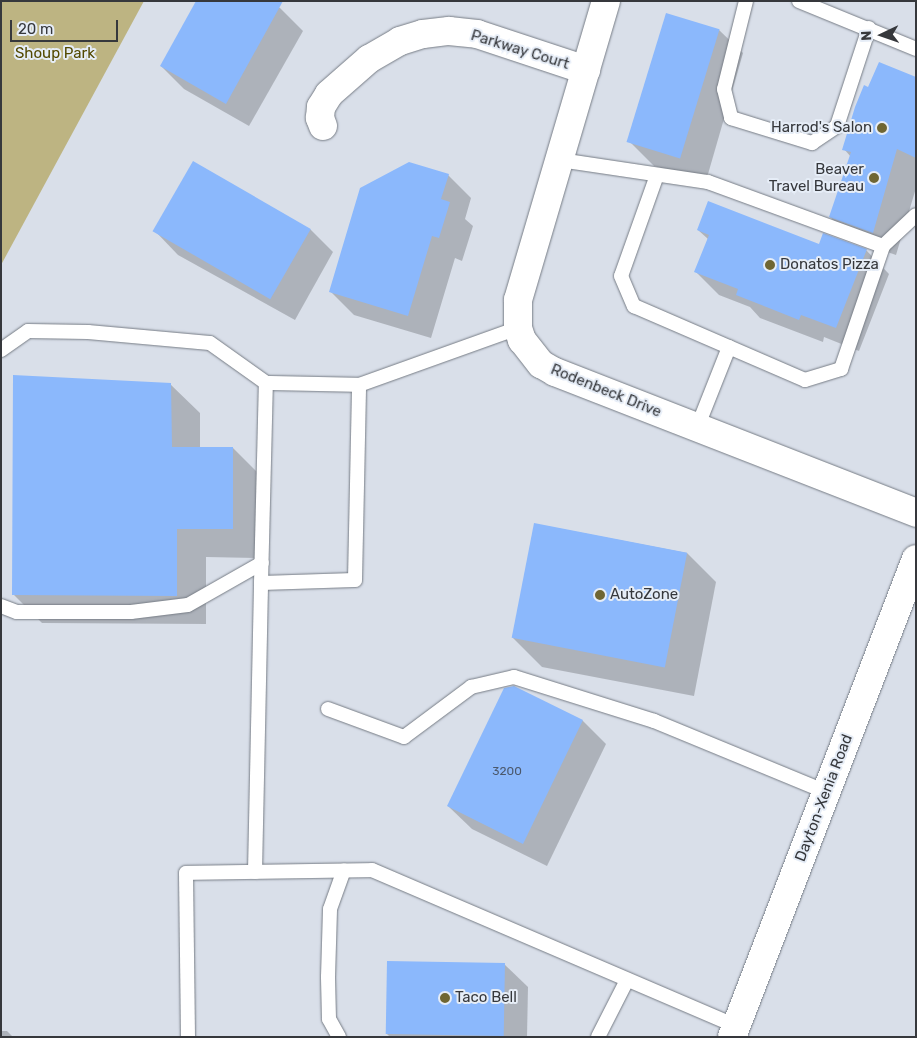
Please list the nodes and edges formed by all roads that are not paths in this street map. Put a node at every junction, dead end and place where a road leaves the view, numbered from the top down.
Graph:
1 (606, 1) edge
2 (746, 1) edge
3 (800, 1) edge
4 (869, 28) junction
5 (916, 48) edge
6 (586, 70) junction
7 (323, 126) dead end
8 (560, 160) junction
9 (658, 175) junction
10 (916, 214) edge
11 (883, 246) junction
12 (518, 328) junction
13 (729, 347) junction
14 (1, 350) edge
15 (266, 383) junction
16 (359, 385) junction
17 (697, 428) junction
18 (916, 513) edge
19 (916, 559) edge
20 (262, 563) junction
21 (261, 583) junction
22 (1, 606) edge
23 (328, 709) dead end
24 (826, 792) junction
25 (344, 870) junction
26 (255, 872) junction
27 (627, 980) junction
28 (734, 1032) edge
29 (188, 1037) edge
30 (339, 1037) edge
31 (598, 1037) edge

1 - 6 street, Rodenbeck Drive
2 - 4 lane
3 - 4 lane
4 - 5 lane
6 - 7 street, Parkway Court
6 - 8 street, Rodenbeck Drive
8 - 9 lane
8 - 12 street, Rodenbeck Drive
9 - 11 lane
9 - 13 lane
10 - 11 lane
11 - 13 lane
12 - 16 lane
12 - 17 street, Rodenbeck Drive
13 - 17 lane
14 - 15 lane
15 - 16 lane
15 - 20 lane
16 - 21 lane
17 - 18 street, Rodenbeck Drive
19 - 24 street, Dayton-Xenia Road
20 - 21 lane
20 - 22 lane
21 - 26 lane
23 - 24 lane
24 - 28 street, Dayton-Xenia Road
25 - 26 lane
25 - 27 lane
25 - 30 lane
26 - 29 lane
27 - 28 lane
27 - 31 lane

